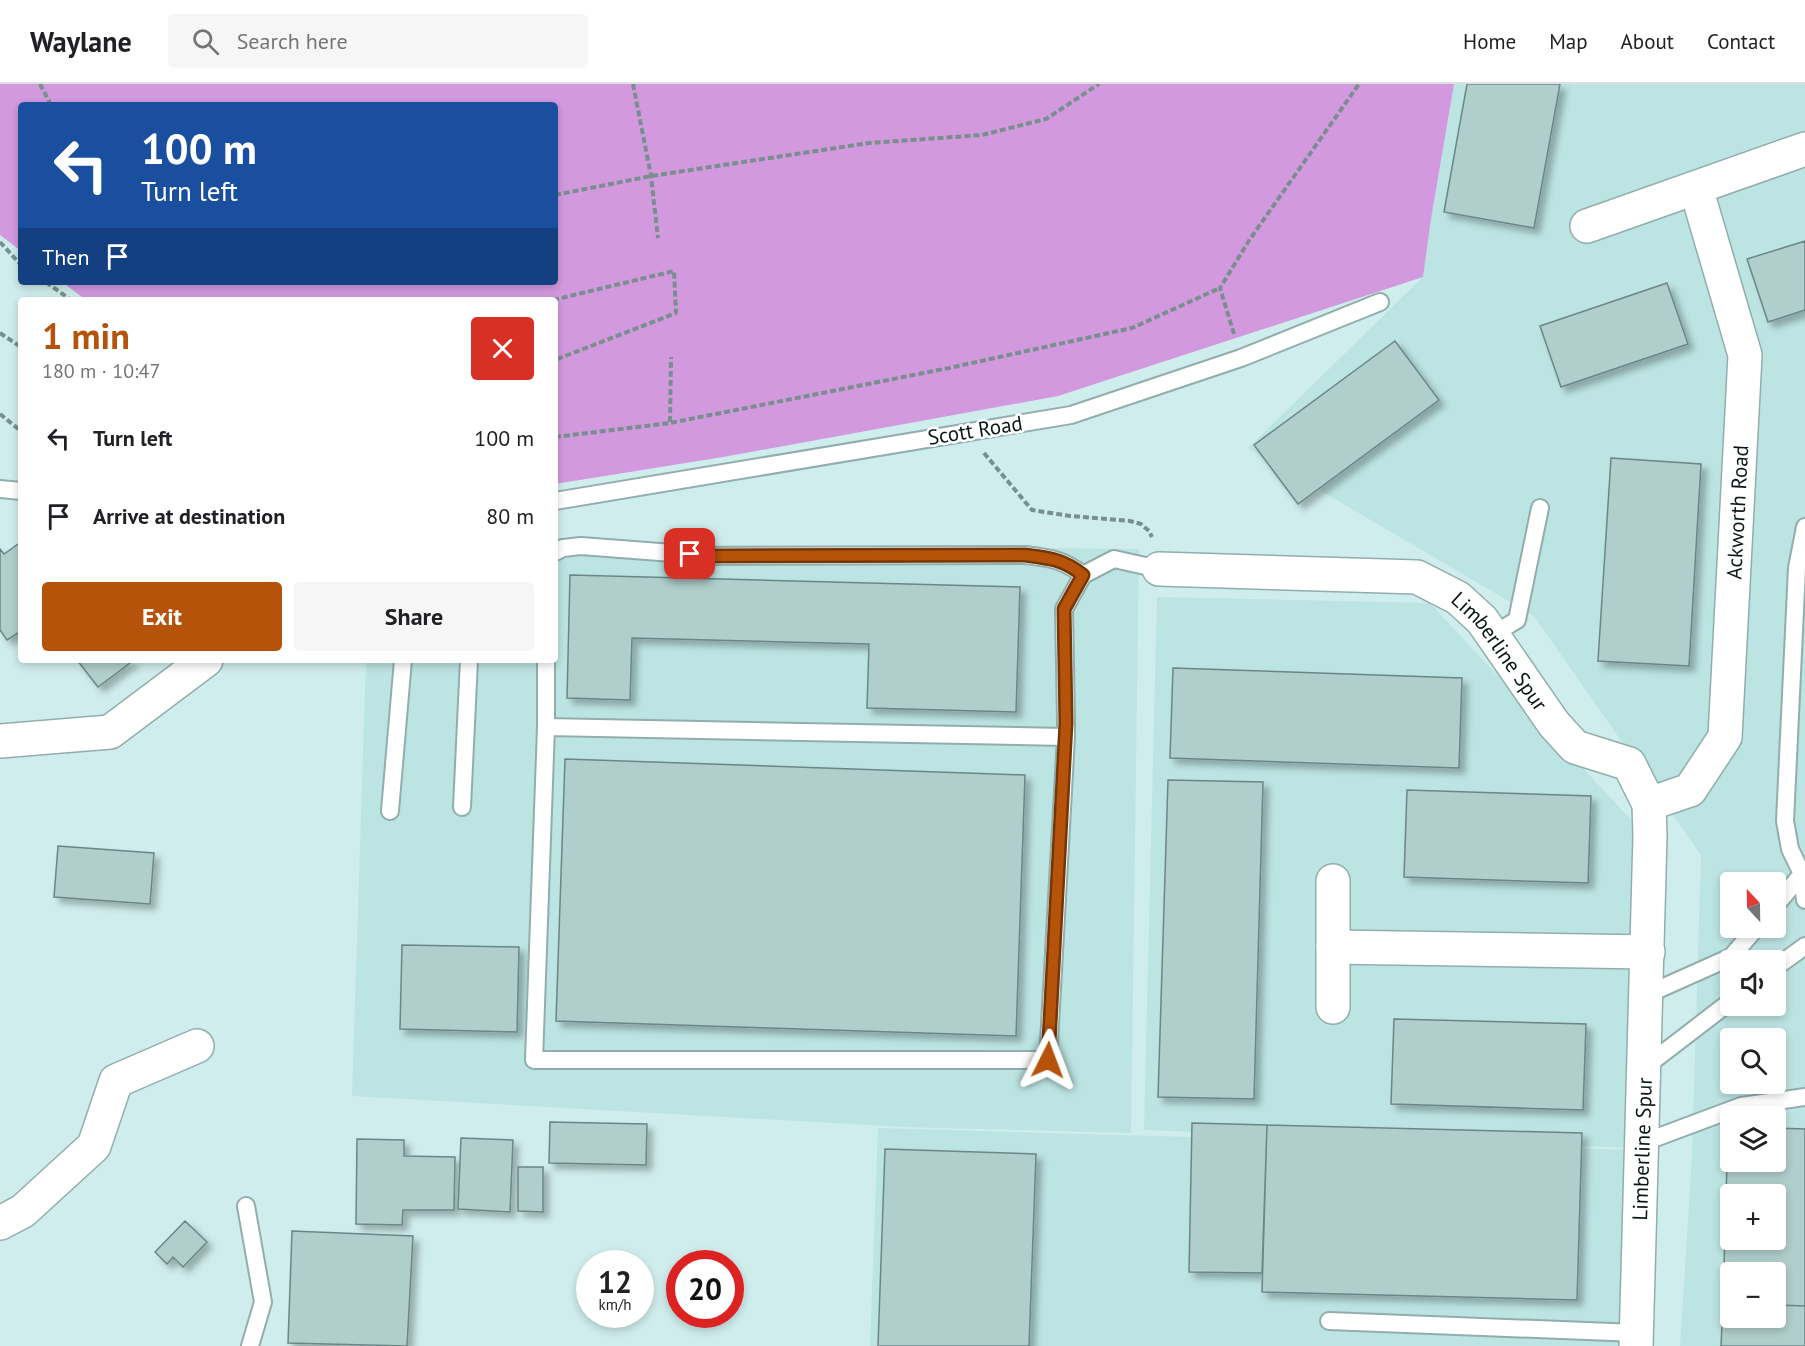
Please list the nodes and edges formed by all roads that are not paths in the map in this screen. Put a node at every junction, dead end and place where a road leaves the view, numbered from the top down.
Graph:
1 (1805, 149) edge
2 (1696, 188) junction
3 (1587, 226) dead end
4 (1380, 302) dead end
5 (0, 489) edge
6 (18, 490) edge
7 (558, 500) edge
8 (1540, 508) dead end
9 (1805, 527) edge
10 (558, 550) edge
11 (1158, 569) joint
12 (1083, 575) junction
13 (1492, 635) junction
14 (202, 663) edge
15 (403, 663) edge
16 (469, 663) edge
17 (546, 663) edge
18 (546, 726) junction
19 (1066, 737) junction
20 (0, 741) edge
21 (1649, 804) junction
22 (462, 807) dead end
23 (390, 811) dead end
24 (1802, 874) junction
25 (1333, 881) dead end
26 (1786, 892) edge
27 (1805, 900) edge
28 (1747, 938) edge
29 (1333, 946) junction
30 (1805, 946) edge
31 (1648, 952) junction
32 (1786, 960) edge
33 (1646, 995) junction
34 (1334, 1007) dead end
35 (1720, 1009) edge
36 (197, 1046) dead end
37 (1645, 1067) junction
38 (1805, 1096) edge
39 (1642, 1143) junction
40 (246, 1206) dead end
41 (0, 1223) edge
42 (1329, 1321) dead end
43 (1636, 1339) edge
44 (250, 1346) edge

1 - 2 street
2 - 3 street
2 - 21 street, Ackworth Road
4 - 7 lane, Scott Road
5 - 6 lane
8 - 13 lane
9 - 24 lane
10 - 12 lane
11 - 12 lane
11 - 13 street, Limberline Spur
12 - 19 lane
13 - 21 street, Limberline Spur
14 - 20 street
15 - 23 lane
16 - 22 lane
17 - 18 lane
18 - 19 lane
18 - 19 lane
21 - 31 street, Limberline Spur
24 - 26 lane
24 - 27 lane
25 - 29 street
28 - 33 lane
29 - 31 street
29 - 34 street
30 - 32 lane
31 - 33 street, Limberline Spur
33 - 37 street, Limberline Spur
35 - 37 lane
36 - 41 street
37 - 39 street, Limberline Spur
38 - 39 lane
39 - 43 street, Limberline Spur
40 - 44 lane
42 - 43 lane

